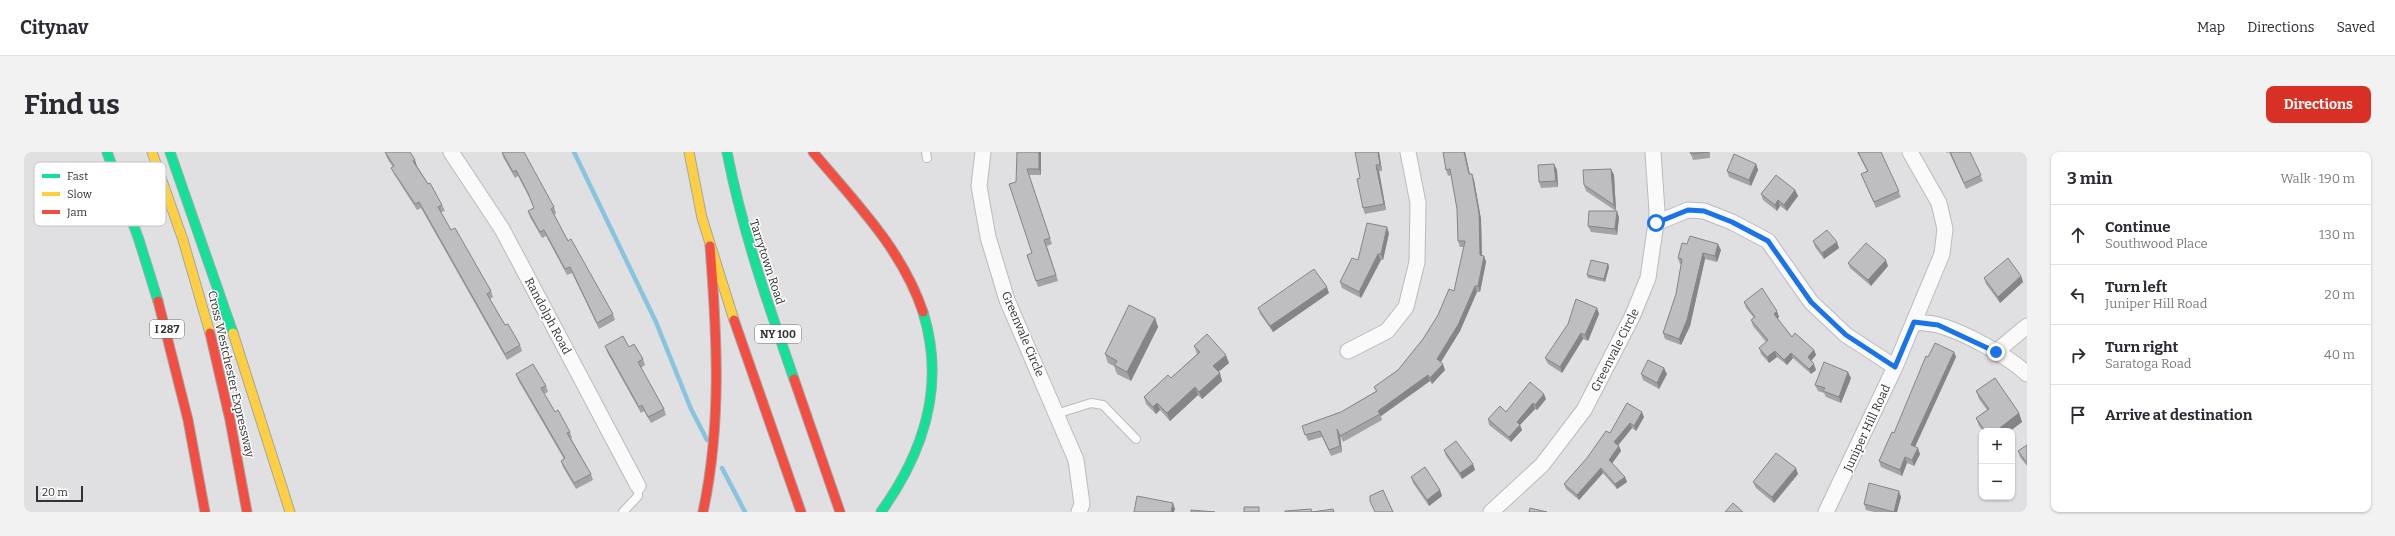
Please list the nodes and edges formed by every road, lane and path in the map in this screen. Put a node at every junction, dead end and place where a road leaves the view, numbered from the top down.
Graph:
1 (107, 152) edge
2 (152, 152) edge
3 (170, 152) edge
4 (451, 152) edge
5 (690, 152) edge
6 (728, 152) edge
7 (812, 152) edge
8 (983, 152) edge
9 (1408, 152) edge
10 (1653, 152) edge
11 (1910, 152) edge
12 (111, 162) edge
13 (156, 162) edge
14 (166, 190) edge
15 (1656, 223) junction
16 (133, 226) edge
17 (710, 246) junction
18 (1914, 322) junction
19 (2027, 326) edge
20 (1348, 351) dead end
21 (1996, 352) junction
22 (1895, 367) junction
23 (2027, 374) edge
24 (1056, 414) junction
25 (1136, 439) dead end
26 (638, 486) joint
27 (205, 512) edge
28 (246, 512) edge
29 (290, 512) edge
30 (623, 512) edge
31 (702, 512) edge
32 (801, 512) edge
33 (840, 512) edge
34 (881, 512) edge
35 (1079, 512) edge
36 (1491, 512) edge
37 (1826, 512) edge

1 - 12 main road, I 287
2 - 13 main road, Cross Westchester Expressway
3 - 29 main road
4 - 26 street, Randolph Road
5 - 17 main road, NY 100
6 - 33 main road, Tarrytown Road / NY 100
7 - 34 main road
8 - 24 street, Greenvale Circle
9 - 20 street
10 - 15 street, Greenvale Circle
11 - 18 street, Juniper Hill Road
14 - 28 main road, Cross Westchester Expressway
15 - 22 street
15 - 36 street, Greenvale Circle
16 - 27 main road, I 287
17 - 31 main road
17 - 32 main road, NY 100
18 - 21 street
18 - 22 street, Juniper Hill Road
19 - 21 street
21 - 23 street
22 - 37 street, Juniper Hill Road
24 - 25 lane
24 - 35 street, Greenvale Circle
26 - 30 lane

